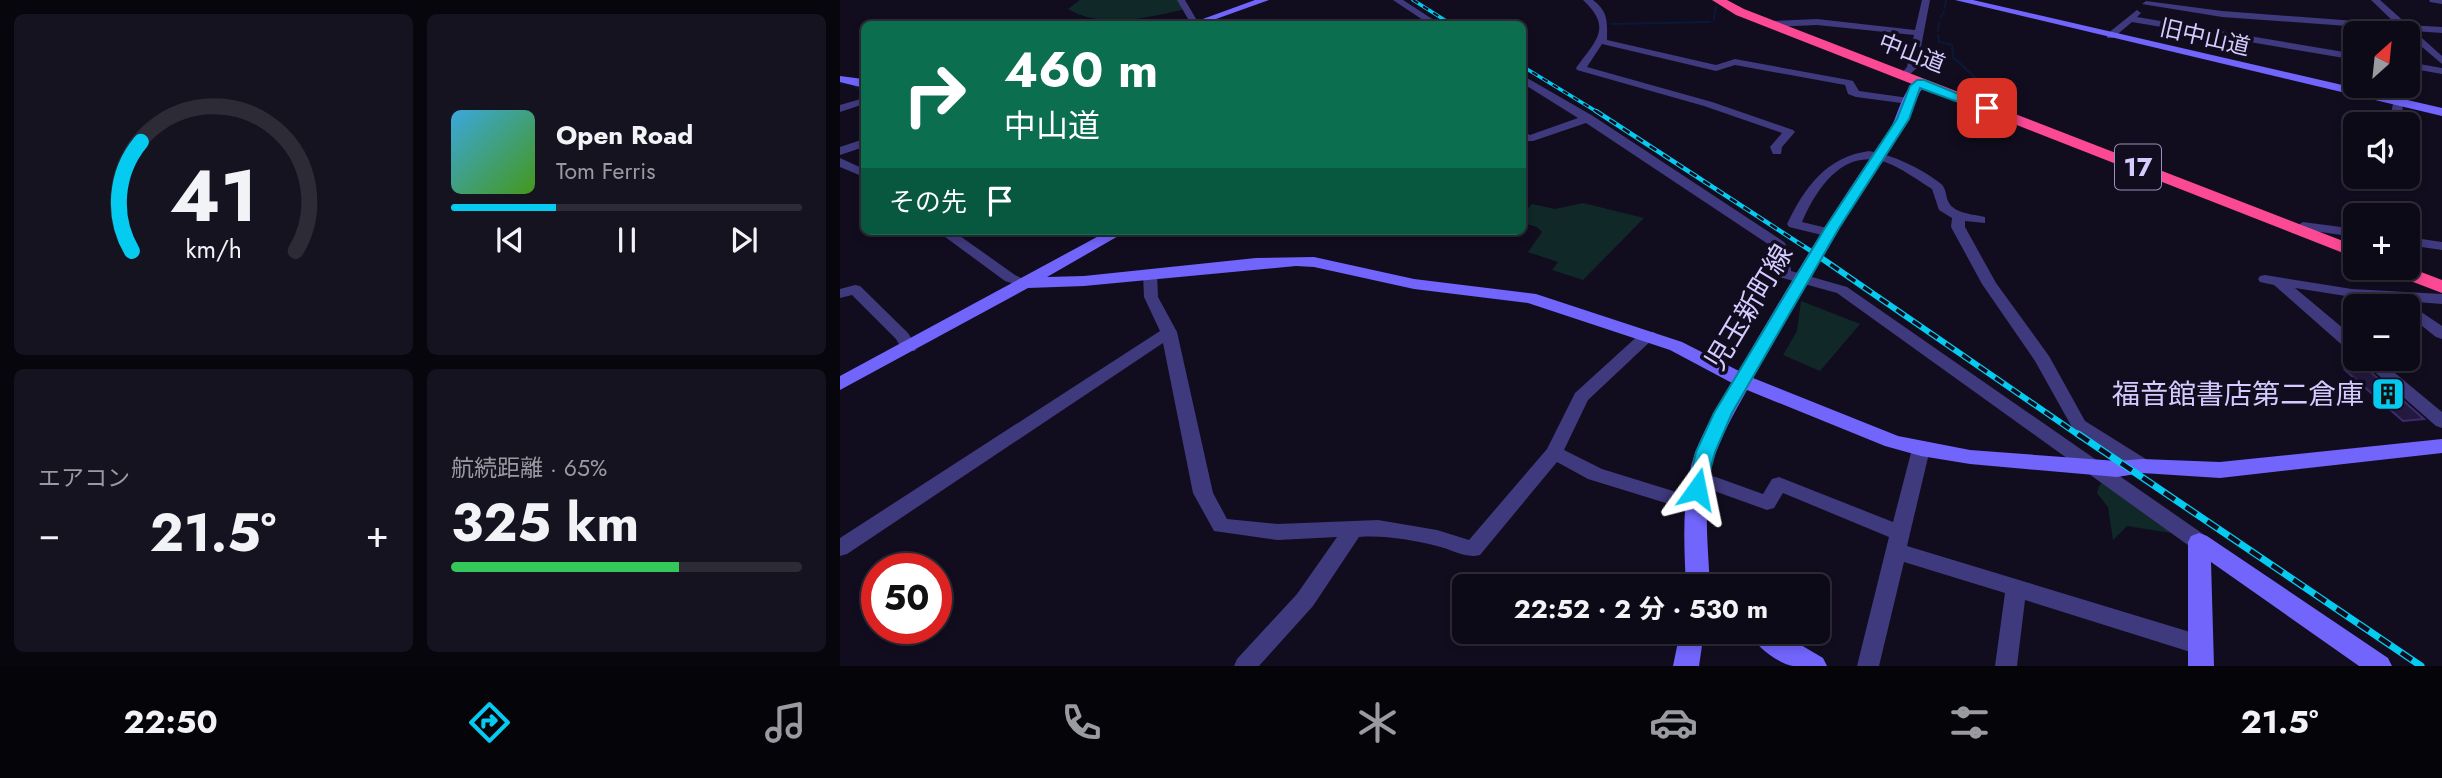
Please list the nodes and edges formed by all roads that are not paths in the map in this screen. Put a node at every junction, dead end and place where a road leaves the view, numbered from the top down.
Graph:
1 (1181, 0) edge
2 (1264, 0) edge
3 (1397, 0) edge
4 (1587, 0) edge
5 (1926, 0) edge
6 (1960, 0) edge
7 (2375, 0) edge
8 (2433, 0) edge
9 (2442, 1) edge
10 (1721, 2) edge
11 (2146, 2) edge
12 (2130, 19) junction
13 (1193, 21) edge
14 (1204, 21) edge
15 (1430, 21) edge
16 (2398, 21) edge
17 (2343, 23) edge
18 (1772, 24) junction
19 (2420, 28) edge
20 (2442, 30) edge
21 (1920, 33) junction
22 (2110, 36) junction
23 (1601, 39) junction
24 (2420, 41) joint
25 (2442, 45) edge
26 (2343, 55) edge
27 (2442, 61) edge
28 (2420, 67) edge
29 (2442, 71) edge
30 (840, 79) edge
31 (1912, 79) junction
32 (1526, 80) edge
33 (861, 83) edge
34 (1909, 101) junction
35 (861, 102) edge
36 (2398, 102) junction
37 (840, 109) edge
38 (2397, 112) edge
39 (2442, 112) edge
40 (1589, 117) junction
41 (1526, 137) edge
42 (861, 144) edge
43 (1777, 150) dead end
44 (840, 151) edge
45 (1878, 156) junction
46 (840, 162) edge
47 (861, 172) edge
48 (1959, 216) junction
49 (1980, 220) dead end
50 (2297, 230) junction
51 (2343, 231) edge
52 (1830, 233) junction
53 (950, 235) edge
54 (1112, 235) edge
55 (2420, 243) edge
56 (2442, 246) edge
57 (2343, 248) edge
58 (1150, 274) junction
59 (2420, 278) edge
60 (1802, 279) junction
61 (1024, 283) junction
62 (2442, 287) edge
63 (840, 294) edge
64 (2390, 294) edge
65 (2420, 297) edge
66 (2442, 299) edge
67 (2420, 317) edge
68 (1169, 332) junction
69 (2442, 334) edge
70 (1648, 335) junction
71 (2343, 338) edge
72 (909, 346) junction
73 (2382, 371) edge
74 (1741, 380) junction
75 (840, 384) edge
76 (2442, 422) edge
77 (2442, 446) edge
78 (1921, 449) junction
79 (1554, 453) junction
80 (2088, 466) junction
81 (2142, 466) junction
82 (1699, 478) junction
83 (1695, 505) junction
84 (1353, 528) junction
85 (1898, 542) junction
86 (2199, 542) junction
87 (840, 548) edge
88 (1702, 574) edge
89 (2016, 588) junction
90 (1690, 644) edge
91 (1776, 644) edge
92 (2201, 656) edge
93 (1245, 666) edge
94 (1686, 666) edge
95 (1814, 666) edge
96 (1868, 666) edge
97 (2006, 666) edge
98 (2379, 666) edge

1 - 13 street
2 - 14 street
3 - 15 street
4 - 23 street
5 - 21 street
6 - 22 street, 旧中山道
7 - 16 street
8 - 9 street
10 - 18 highway, 中山道 / 17
11 - 12 street
11 - 17 street
12 - 22 street
12 - 26 street
18 - 21 street
18 - 31 highway, 中山道 / 17
19 - 20 street
21 - 31 street
22 - 36 street, 旧中山道
23 - 34 street
23 - 43 street
24 - 25 street
24 - 27 street
28 - 29 street
30 - 33 street
31 - 34 street, 児玉新町線
31 - 50 highway, 中山道 / 17
32 - 40 street
34 - 45 street, 児玉新町線
35 - 37 street
36 - 38 street
36 - 39 street, 旧中山道
40 - 41 street
40 - 60 street
42 - 44 street
45 - 48 street
45 - 52 street, 児玉新町線
45 - 52 street
46 - 47 street
48 - 49 street
48 - 81 street
50 - 51 street
50 - 57 highway, 中山道 / 17
52 - 60 street, 児玉新町線
53 - 61 street
54 - 61 street
55 - 56 street
58 - 61 street
58 - 68 street
58 - 70 street
59 - 62 highway
60 - 74 street, 児玉新町線
60 - 80 street
61 - 72 street
63 - 72 street
64 - 71 street
65 - 66 street
67 - 69 street
68 - 84 street
68 - 87 street
70 - 74 street
70 - 79 street
72 - 75 street
73 - 76 street
74 - 78 street
74 - 82 street, 児玉新町線
77 - 81 street
78 - 80 street
78 - 85 street
79 - 83 street
79 - 84 street
80 - 81 street
80 - 86 street
82 - 83 street, 児玉新町線
82 - 85 street
83 - 88 street, 児玉新町線
84 - 93 street
85 - 89 street
85 - 96 street
86 - 92 street
86 - 98 street
89 - 92 street
89 - 97 street
90 - 94 street
91 - 95 street

